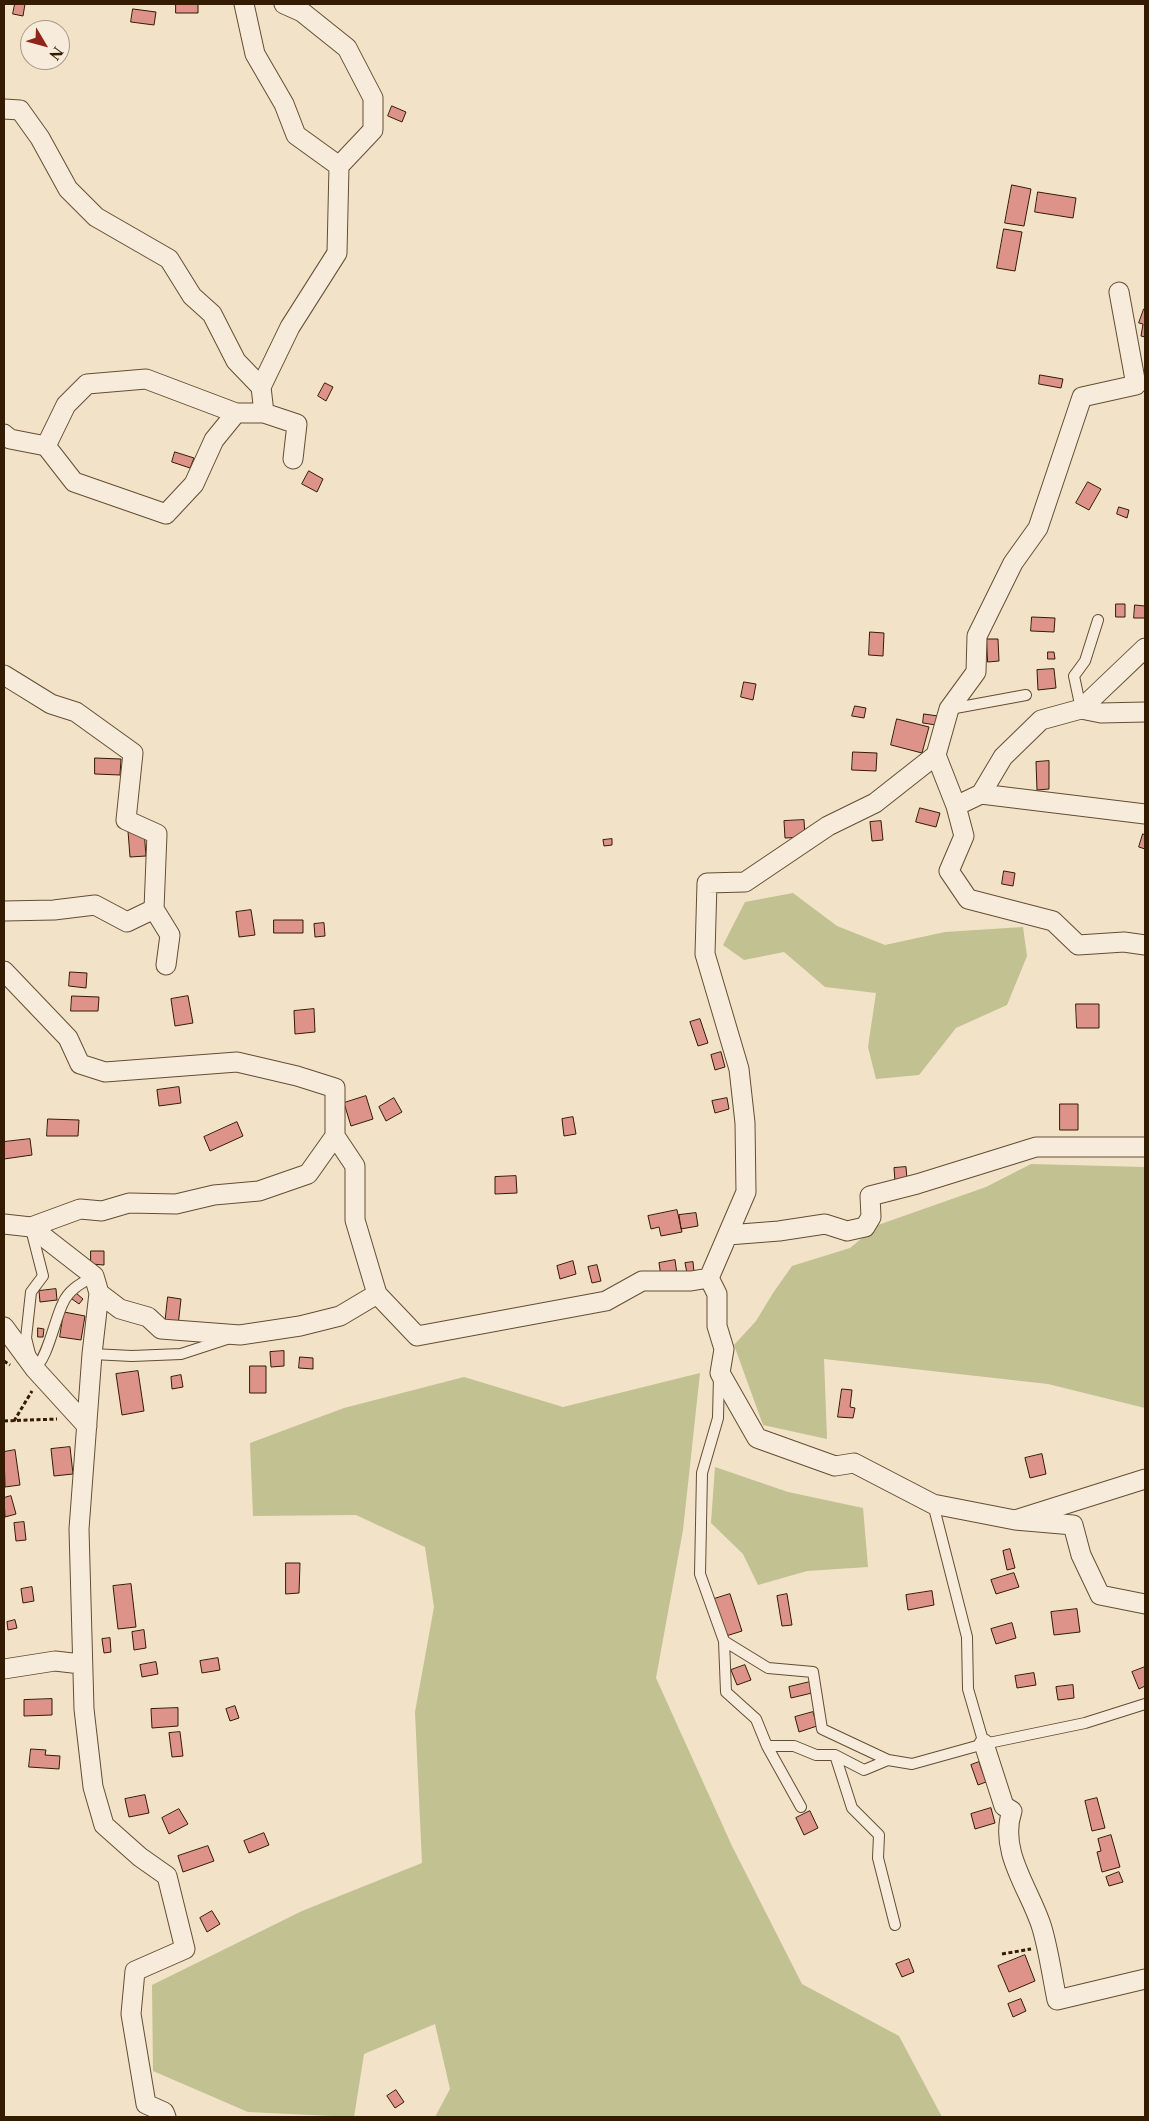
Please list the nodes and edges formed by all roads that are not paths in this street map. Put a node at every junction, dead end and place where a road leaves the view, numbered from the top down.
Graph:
1 (244, 4) edge
2 (284, 4) edge
3 (4, 109) edge
4 (338, 166) junction
5 (1119, 292) dead end
6 (261, 387) junction
7 (236, 412) junction
8 (264, 413) junction
9 (4, 434) edge
10 (46, 446) junction
11 (293, 459) dead end
12 (1098, 620) dead end
13 (1145, 648) edge
14 (4, 675) edge
15 (1026, 695) dead end
16 (949, 709) junction
17 (1081, 710) junction
18 (1145, 712) edge
19 (936, 755) junction
20 (981, 794) junction
21 (956, 806) junction
22 (1145, 814) edge
23 (154, 909) junction
24 (4, 910) edge
25 (1145, 945) edge
26 (166, 964) dead end
27 (4, 971) edge
28 (335, 1136) junction
29 (1145, 1147) edge
30 (4, 1224) edge
31 (31, 1227) junction
32 (728, 1235) junction
33 (709, 1278) junction
34 (97, 1284) junction
35 (377, 1294) junction
36 (4, 1326) edge
37 (240, 1335) junction
38 (26, 1338) junction
39 (92, 1354) junction
40 (35, 1370) junction
41 (720, 1373) junction
42 (86, 1426) junction
43 (1145, 1479) edge
44 (933, 1504) junction
45 (1015, 1520) junction
46 (1145, 1604) edge
47 (724, 1641) junction
48 (81, 1664) junction
49 (4, 1669) edge
50 (1145, 1704) edge
51 (984, 1744) junction
52 (767, 1746) junction
53 (835, 1755) junction
54 (888, 1760) junction
55 (800, 1807) dead end
56 (895, 1925) dead end
57 (1145, 1979) edge
58 (166, 2117) edge

1 - 4 street
2 - 4 street
3 - 6 street
4 - 6 street
5 - 16 street
6 - 8 street
7 - 8 street
7 - 10 street
7 - 10 street
8 - 11 street
9 - 10 street
12 - 17 lane
13 - 17 street
14 - 23 street
15 - 16 lane
16 - 19 street
17 - 18 street
17 - 20 street
19 - 21 street
19 - 32 street
20 - 21 street
20 - 22 street
21 - 25 street
23 - 24 street
23 - 26 street
27 - 28 street
28 - 31 street
28 - 35 street
29 - 32 street
30 - 31 street
31 - 34 street
31 - 38 lane
32 - 33 street
33 - 35 street
33 - 41 street
34 - 37 street
34 - 39 street
34 - 40 lane
35 - 37 street
36 - 38 lane
36 - 40 street
37 - 39 lane
38 - 40 lane
39 - 42 street
40 - 42 street
41 - 44 street
41 - 47 lane
42 - 48 street
43 - 45 street
44 - 45 street
44 - 51 lane
45 - 46 street
47 - 52 lane
47 - 54 lane
48 - 49 street
48 - 58 street
50 - 51 lane
51 - 54 lane
51 - 57 street
52 - 53 lane
52 - 55 lane
53 - 54 lane
53 - 56 lane

